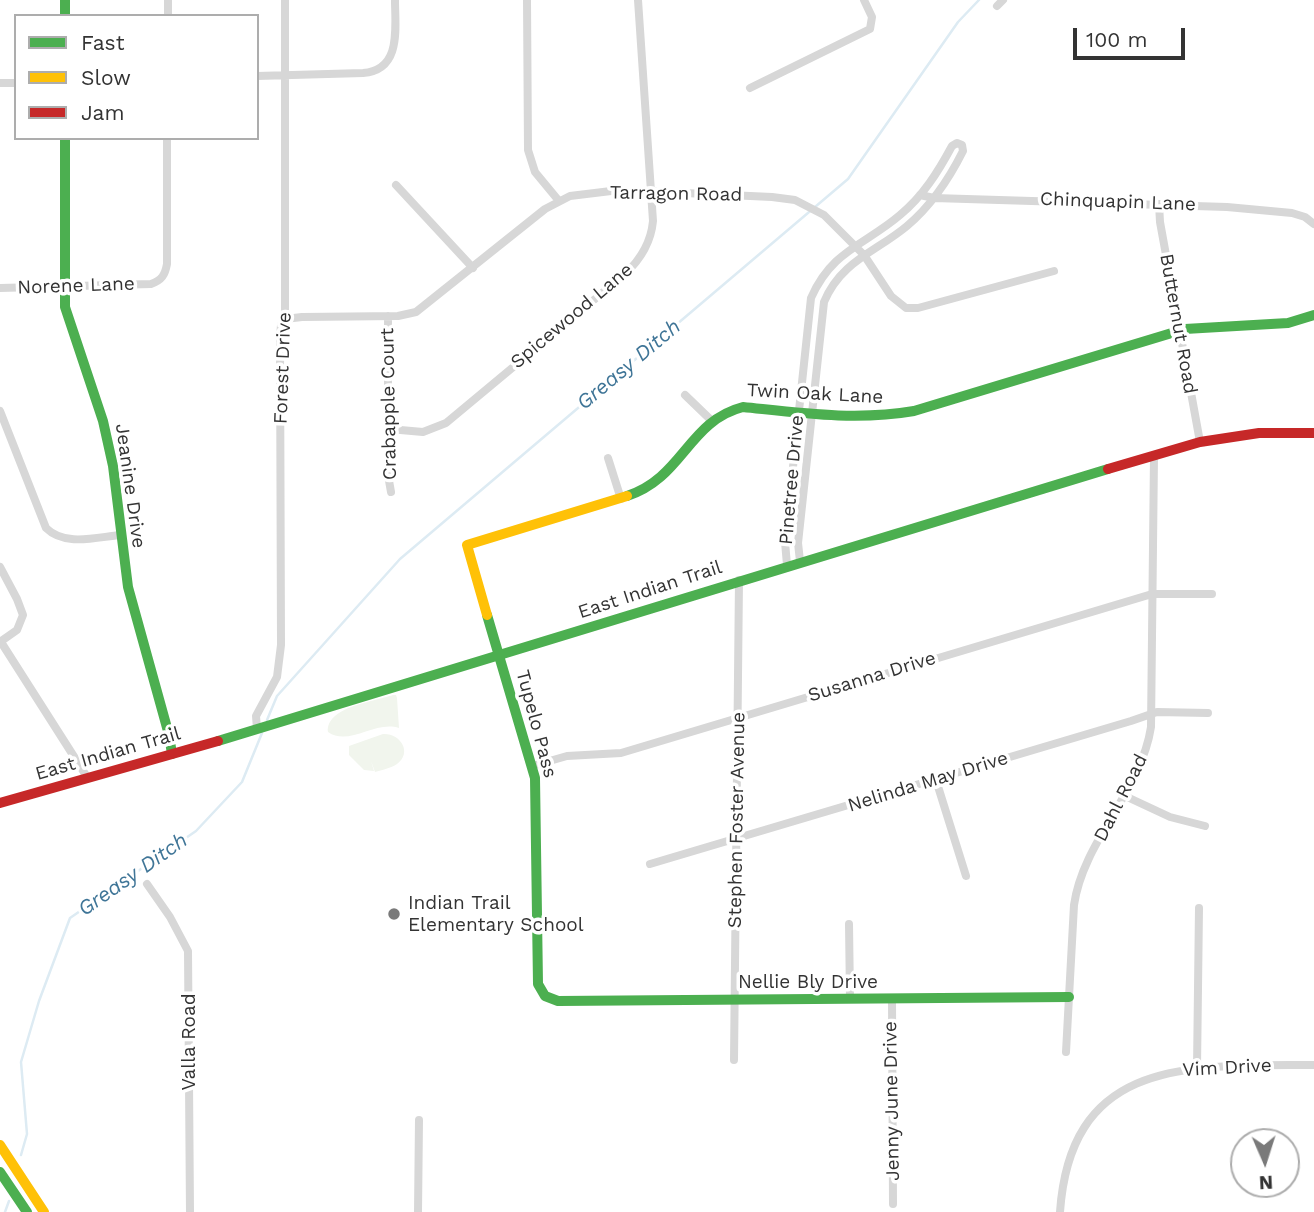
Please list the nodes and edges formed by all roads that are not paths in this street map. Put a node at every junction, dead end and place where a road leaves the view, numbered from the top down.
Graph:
1 (285, 0) edge
2 (395, 0) edge
3 (527, 0) edge
4 (638, 0) edge
5 (864, 0) edge
6 (259, 76) edge
7 (285, 76) junction
8 (750, 88) dead end
9 (65, 140) edge
10 (167, 140) edge
11 (396, 185) dead end
12 (651, 192) junction
13 (920, 195) junction
14 (934, 198) junction
15 (559, 201) junction
16 (1159, 204) junction
17 (1314, 224) edge
18 (853, 247) junction
19 (864, 255) junction
20 (473, 268) junction
21 (1054, 271) dead end
22 (65, 286) junction
23 (0, 288) edge
24 (1314, 315) edge
25 (388, 316) junction
26 (285, 319) junction
27 (1180, 331) junction
28 (685, 395) dead end
29 (0, 411) edge
30 (797, 413) junction
31 (810, 414) junction
32 (712, 421) junction
33 (389, 429) junction
34 (1314, 433) edge
35 (1200, 442) junction
36 (1154, 457) junction
37 (608, 458) dead end
38 (391, 492) dead end
39 (621, 499) junction
40 (120, 535) junction
41 (467, 545) joint
42 (800, 561) junction
43 (787, 565) junction
44 (0, 567) edge
45 (739, 580) junction
46 (1152, 594) junction
47 (1212, 594) dead end
48 (0, 642) edge
49 (500, 656) junction
50 (1208, 713) dead end
51 (1151, 714) junction
52 (739, 717) junction
53 (257, 729) junction
54 (172, 754) junction
55 (532, 766) junction
56 (87, 777) junction
57 (936, 780) junction
58 (1125, 796) junction
59 (0, 803) edge
60 (1205, 826) dead end
61 (737, 839) junction
62 (650, 864) dead end
63 (966, 876) dead end
64 (147, 884) dead end
65 (1199, 908) dead end
66 (849, 924) dead end
67 (1069, 997) junction
68 (850, 998) junction
69 (548, 999) joint
70 (892, 999) junction
71 (735, 1000) junction
72 (1066, 1052) dead end
73 (734, 1060) dead end
74 (1314, 1065) edge
75 (1197, 1068) junction
76 (419, 1120) dead end
77 (0, 1145) edge
78 (0, 1172) edge
79 (893, 1204) dead end
80 (27, 1212) edge
81 (44, 1212) edge
82 (190, 1212) edge
83 (418, 1212) edge
84 (1060, 1212) edge

1 - 7 street, Forest Drive
2 - 7 street
3 - 15 street
4 - 12 street, Spicewood Lane
5 - 8 street
6 - 7 street
7 - 26 street, Forest Drive
9 - 22 street, Jeanine Drive
10 - 22 street, Norene Lane
11 - 20 street
12 - 15 street, Tarragon Road
12 - 18 street, Tarragon Road
12 - 33 street, Spicewood Lane
13 - 14 street, Chinquapin Lane
13 - 14 street, Pinetree Drive
13 - 18 street, Pinetree Drive
14 - 16 street, Chinquapin Lane
14 - 19 street, Pinetree Drive
15 - 20 street, Tarragon Road
16 - 17 street, Chinquapin Lane
16 - 27 street, Butternut Road
18 - 19 street, Tarragon Road
18 - 30 street, Pinetree Drive
19 - 21 street, Tarragon Road
19 - 31 street, Pinetree Drive
20 - 25 street, Tarragon Road
22 - 23 street, Norene Lane
22 - 40 street, Jeanine Drive
24 - 27 street, Twin Oak Lane
25 - 26 street, Tarragon Road
25 - 33 street, Crabapple Court
26 - 53 street, Forest Drive
27 - 31 street, Twin Oak Lane
27 - 35 street, Butternut Road
28 - 32 street
29 - 40 street
30 - 31 street, Twin Oak Lane
30 - 32 street, Twin Oak Lane
30 - 43 street, Pinetree Drive
31 - 42 street, Pinetree Drive
32 - 39 street, Twin Oak Lane
33 - 38 street, Crabapple Court
34 - 35 street, East Indian Trail
35 - 36 street, East Indian Trail
36 - 42 street, East Indian Trail
36 - 46 street, Dahl Road
37 - 39 street
39 - 41 street, Twin Oak Lane
40 - 54 street, Jeanine Drive
41 - 49 street, Tupelo Pass
42 - 43 street, East Indian Trail
43 - 45 street, East Indian Trail
44 - 48 street
45 - 49 street, East Indian Trail
45 - 52 street, Stephen Foster Avenue
46 - 47 street, Susanna Drive
46 - 51 street, Dahl Road
46 - 52 street, Susanna Drive
48 - 56 street
49 - 53 street, East Indian Trail
49 - 55 street, Tupelo Pass
50 - 51 street, Nelinda May Drive
51 - 57 street, Nelinda May Drive
51 - 58 street, Dahl Road
52 - 55 street, Susanna Drive
52 - 61 street, Stephen Foster Avenue
53 - 54 street, East Indian Trail
54 - 56 street, East Indian Trail
55 - 69 street, Tupelo Pass
56 - 59 street, East Indian Trail
57 - 61 street, Nelinda May Drive
57 - 63 street
58 - 60 street
58 - 67 street, Dahl Road
61 - 62 street, Nelinda May Drive
61 - 71 street, Stephen Foster Avenue
64 - 82 street, Valla Road
65 - 75 street
66 - 68 street
67 - 70 street, Nellie Bly Drive
67 - 72 street, Dahl Road
68 - 70 street, Nellie Bly Drive
68 - 71 street, Nellie Bly Drive
69 - 71 street, Nellie Bly Drive
70 - 79 street, Jenny June Drive
71 - 73 street, Stephen Foster Avenue
74 - 75 street, Vim Drive
75 - 84 street, Vim Drive
76 - 83 street
77 - 81 street
78 - 80 street

